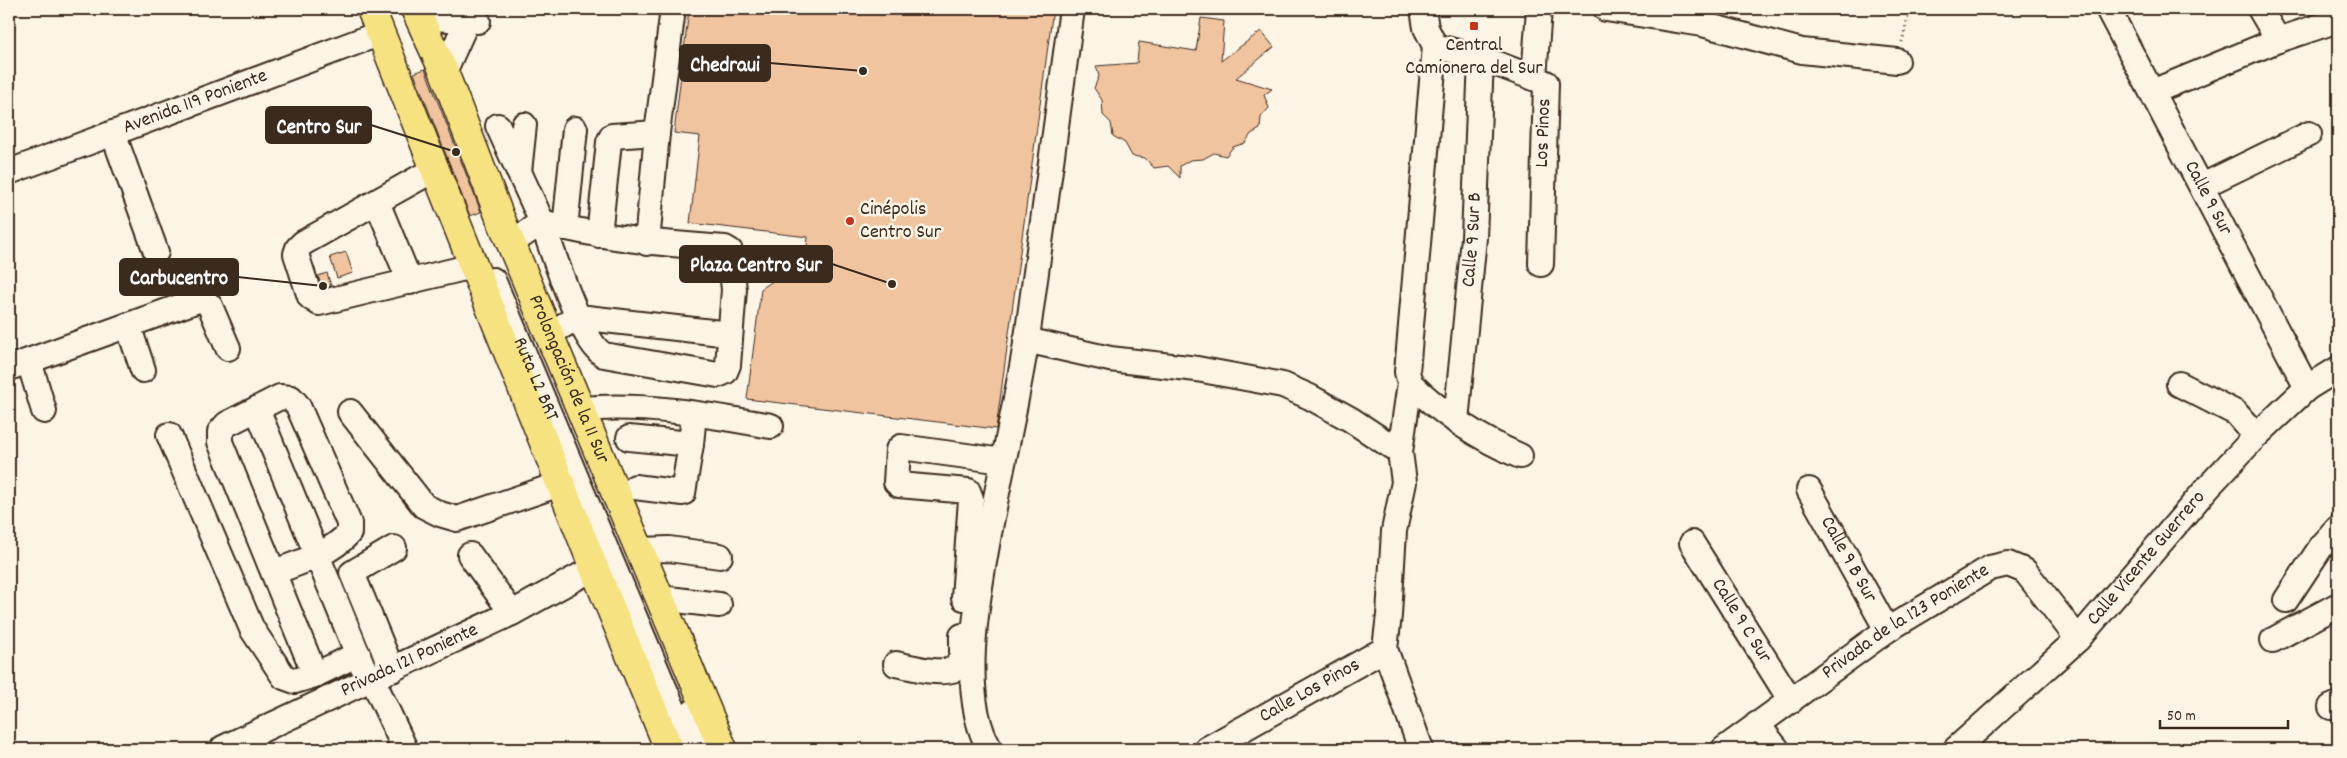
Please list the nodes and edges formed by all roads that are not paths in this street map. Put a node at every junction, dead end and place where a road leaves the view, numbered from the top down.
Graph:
1 (673, 9) edge
2 (1072, 9) edge
3 (1423, 9) edge
4 (1539, 9) edge
5 (1606, 9) edge
6 (2108, 9) edge
7 (2260, 9) edge
8 (413, 11) edge
9 (377, 17) edge
10 (468, 17) edge
11 (1710, 17) edge
12 (2338, 20) edge
13 (2278, 40) junction
14 (1435, 46) junction
15 (1481, 58) junction
16 (1896, 61) road end
17 (444, 72) junction
18 (1534, 78) junction
19 (2152, 92) junction
20 (524, 125) dead end
21 (498, 126) dead end
22 (575, 129) dead end
23 (113, 133) junction
24 (657, 133) junction
25 (2309, 134) dead end
26 (435, 169) junction
27 (9, 172) edge
28 (519, 174) junction
29 (2202, 186) junction
30 (377, 202) junction
31 (499, 215) junction
32 (539, 216) junction
33 (565, 228) junction
34 (600, 235) junction
35 (512, 243) junction
36 (647, 243) junction
37 (156, 252) dead end
38 (1541, 264) dead end
39 (473, 266) junction
40 (410, 282) junction
41 (575, 310) junction
42 (128, 325) junction
43 (545, 325) junction
44 (730, 334) junction
45 (1026, 340) junction
46 (228, 348) dead end
47 (19, 364) edge
48 (2338, 369) edge
49 (144, 370) dead end
50 (1410, 383) junction
51 (2179, 384) dead end
52 (2307, 388) junction
53 (257, 409) junction
54 (582, 410) junction
55 (44, 411) dead end
56 (350, 412) dead end
57 (694, 414) junction
58 (1456, 421) junction
59 (771, 426) dead end
60 (169, 435) dead end
61 (2256, 436) junction
62 (629, 438) dead end
63 (691, 444) junction
64 (1400, 452) junction
65 (1520, 456) dead end
66 (1003, 460) junction
67 (560, 484) junction
68 (635, 487) dead end
69 (1809, 490) dead end
70 (2338, 528) edge
71 (1692, 543) dead end
72 (394, 548) dead end
73 (640, 550) junction
74 (470, 555) dead end
75 (318, 556) junction
76 (720, 556) dead end
77 (594, 568) junction
78 (274, 572) junction
79 (660, 598) junction
80 (2286, 600) dead end
81 (2338, 604) edge
82 (719, 605) dead end
83 (512, 613) junction
84 (1887, 630) junction
85 (2078, 638) junction
86 (2272, 640) dead end
87 (1385, 649) junction
88 (358, 654) junction
89 (896, 664) dead end
90 (315, 674) junction
91 (382, 674) junction
92 (1791, 701) junction
93 (1757, 724) junction
94 (1981, 740) edge
95 (223, 748) edge
96 (716, 748) edge
97 (405, 749) edge
98 (669, 749) edge
99 (690, 749) edge
100 (990, 749) edge
101 (1207, 749) edge
102 (1420, 749) edge
103 (1724, 749) edge
104 (1777, 749) edge
105 (1956, 749) edge

1 - 24 street
2 - 45 street
3 - 14 street
4 - 18 street, Los Pinos
5 - 11 street
6 - 19 street, Calle 9 Sur
7 - 13 street
8 - 10 street
8 - 17 main road, Prolongación de la 11 Sur
8 - 96 street, Ruta L2 BRT
9 - 23 street, Avenida 119 Poniente
9 - 26 main road
9 - 99 street, Ruta L2 BRT
10 - 17 street
11 - 16 street
12 - 13 street
13 - 19 street
14 - 15 street
14 - 50 street
15 - 18 street
15 - 58 street, Calle 9 Sur B
17 - 31 main road, Prolongación de la 11 Sur
18 - 38 street, Los Pinos
19 - 29 street, Calle 9 Sur
20 - 28 street
21 - 28 street
22 - 33 street
23 - 27 street, Avenida 119 Poniente
23 - 37 street
24 - 34 street
24 - 36 street
25 - 29 street
26 - 30 street
26 - 39 main road
28 - 32 street
29 - 52 street, Calle 9 Sur
30 - 40 street
30 - 40 street
31 - 32 street
31 - 35 main road, Prolongación de la 11 Sur
32 - 33 street
32 - 35 street
32 - 41 street
33 - 34 street
34 - 36 street
35 - 43 main road, Prolongación de la 11 Sur
36 - 44 street
39 - 40 street
39 - 67 main road
41 - 43 street
41 - 44 street
41 - 44 street
42 - 46 street
42 - 47 street
42 - 49 street
43 - 54 main road, Prolongación de la 11 Sur
45 - 64 street
45 - 66 street
47 - 55 street
48 - 52 street, Calle Vicente Guerrero
50 - 58 street
50 - 64 street
51 - 61 street
52 - 61 street, Calle Vicente Guerrero
53 - 75 street
53 - 75 street
53 - 78 street
54 - 57 street
54 - 73 main road, Prolongación de la 11 Sur
56 - 67 street
57 - 59 street
57 - 63 street
58 - 65 street
60 - 90 street
61 - 85 street, Calle Vicente Guerrero
62 - 63 street
63 - 68 street
64 - 87 street
66 - 89 street
66 - 100 street
67 - 77 main road
69 - 84 street, Calle 9 B Sur
70 - 80 street
71 - 92 street, Calle 9 C Sur
72 - 91 street
73 - 76 street
73 - 79 main road, Prolongación de la 11 Sur
74 - 83 street
75 - 78 street
75 - 88 street
77 - 83 street, Privada 121 Poniente
77 - 98 main road
78 - 90 street
79 - 82 street
79 - 96 main road, Prolongación de la 11 Sur
81 - 86 street
83 - 91 street, Privada 121 Poniente
84 - 85 street, Privada de la 123 Poniente
84 - 92 street, Privada de la 123 Poniente
85 - 94 street, Calle Vicente Guerrero
87 - 101 street, Calle Los Pinos
87 - 102 street
88 - 90 street
88 - 91 street
91 - 95 street, Privada 121 Poniente
91 - 97 street
92 - 93 street, Privada de la 123 Poniente
93 - 103 street, Privada de la 123 Poniente
93 - 104 street
94 - 105 street, Calle Vicente Guerrero

